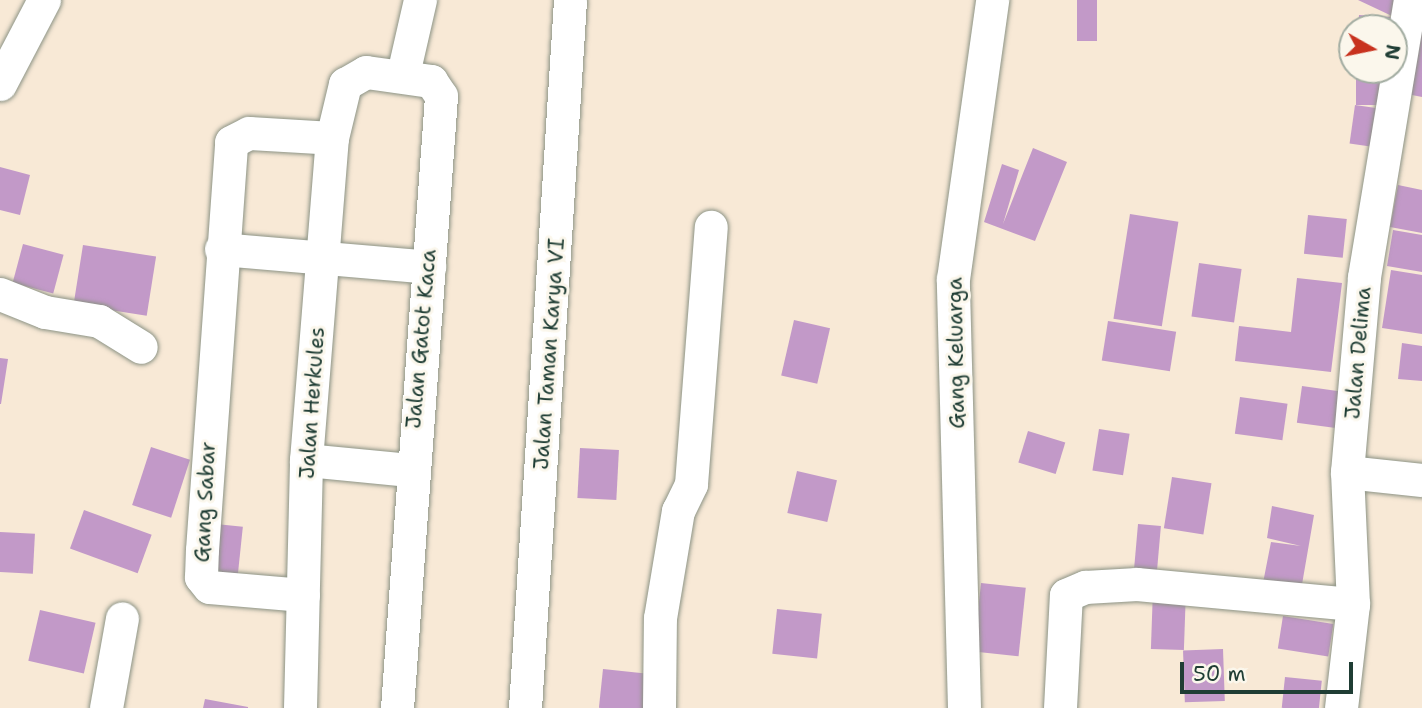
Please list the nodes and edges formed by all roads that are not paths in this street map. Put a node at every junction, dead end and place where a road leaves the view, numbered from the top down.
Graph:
1 (44, 0) edge
2 (421, 0) edge
3 (570, 0) edge
4 (992, 0) edge
5 (1410, 0) edge
6 (403, 74) junction
7 (0, 84) edge
8 (337, 100) joint
9 (332, 138) junction
10 (711, 227) dead end
11 (221, 249) junction
12 (325, 257) junction
13 (429, 267) junction
14 (0, 294) edge
15 (141, 347) dead end
16 (306, 460) junction
17 (409, 470) junction
18 (1347, 472) junction
19 (1422, 480) edge
20 (303, 595) junction
21 (1353, 604) junction
22 (122, 618) dead end
23 (106, 708) edge
24 (300, 708) edge
25 (397, 708) edge
26 (525, 708) edge
27 (659, 708) edge
28 (964, 708) edge
29 (1060, 708) edge
30 (1341, 708) edge

1 - 7 street
2 - 6 street
3 - 26 street, Jalan Taman Karya VI
4 - 28 street, Gang Keluarga
5 - 18 street, Jalan Delima
6 - 8 street, Jalan Gatot Kaca
6 - 13 street, Jalan Gatot Kaca
8 - 9 street, Jalan Herkules
9 - 11 street
9 - 12 street, Jalan Herkules
10 - 27 street
11 - 12 street
11 - 20 street, Gang Sabar
12 - 13 street
12 - 16 street, Jalan Herkules
13 - 17 street, Jalan Gatot Kaca
14 - 15 street
16 - 17 street
16 - 20 street, Jalan Herkules
17 - 25 street, Jalan Gatot Kaca
18 - 19 street
18 - 21 street, Jalan Delima
20 - 24 street, Jalan Herkules
21 - 29 street
21 - 30 street, Jalan Delima
22 - 23 street

